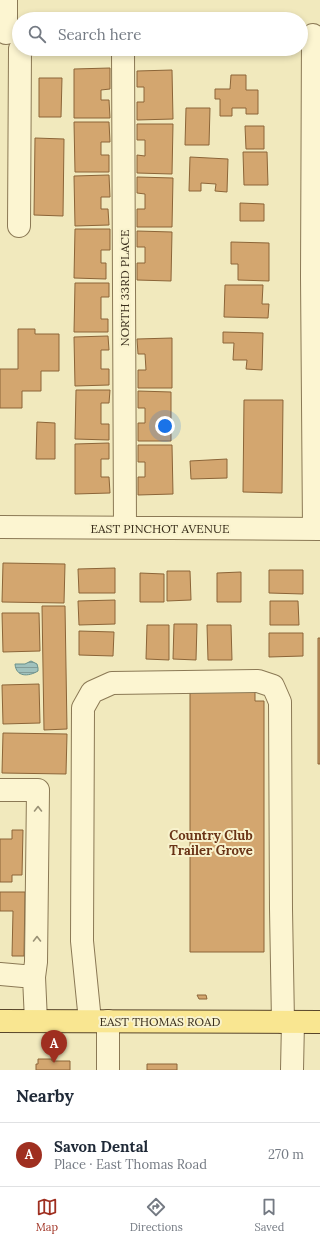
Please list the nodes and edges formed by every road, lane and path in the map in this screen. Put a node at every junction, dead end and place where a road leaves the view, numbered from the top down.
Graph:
1 (6, 0) edge
2 (8, 33) edge
3 (311, 35) edge
4 (20, 56) edge
5 (123, 56) edge
6 (317, 115) edge
7 (19, 226) dead end
8 (0, 527) edge
9 (125, 527) junction
10 (317, 528) edge
11 (0, 790) edge
12 (0, 974) edge
13 (34, 977) junction
14 (0, 1021) edge
15 (36, 1021) junction
16 (99, 1021) junction
17 (288, 1022) junction
18 (320, 1022) edge
19 (108, 1070) edge
20 (292, 1070) edge

1 - 2 street
3 - 6 street
4 - 7 street
5 - 9 street, NORTH 33RD PLACE
6 - 10 street
8 - 9 street, EAST PINCHOT AVENUE
9 - 10 street, EAST PINCHOT AVENUE
13 -> 11 street
12 - 13 street
13 - 15 street
14 - 15 main road, EAST THOMAS ROAD
15 - 16 main road, EAST THOMAS ROAD
16 - 17 main road, EAST THOMAS ROAD
16 - 17 street
16 - 19 street
17 - 18 main road, EAST THOMAS ROAD
17 - 20 street

